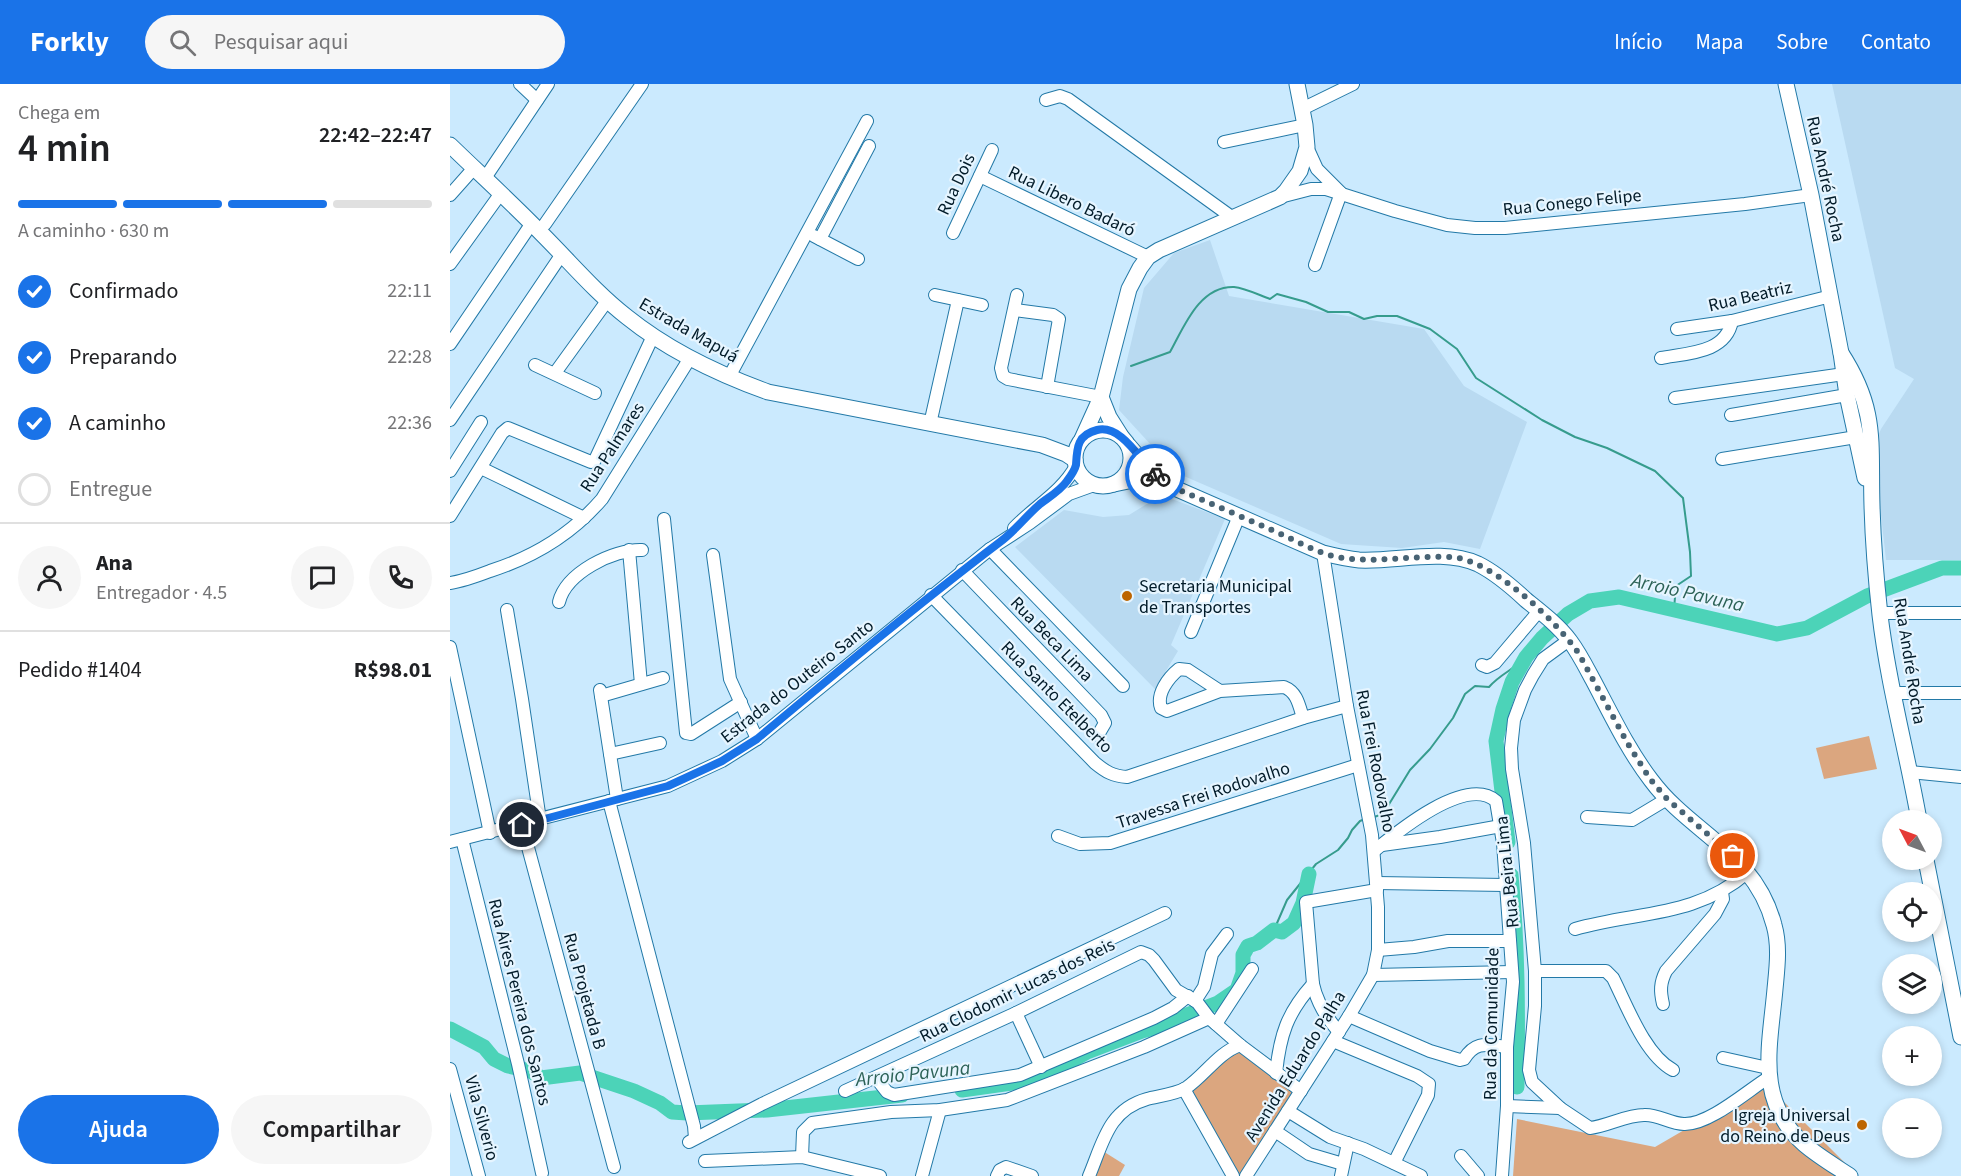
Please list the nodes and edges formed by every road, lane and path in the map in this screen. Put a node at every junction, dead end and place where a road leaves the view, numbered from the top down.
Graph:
1 (520, 84) edge
2 (548, 84) edge
3 (642, 84) edge
4 (1297, 84) edge
5 (1353, 84) edge
6 (1786, 84) edge
7 (537, 100) junction
8 (1046, 100) dead end
9 (1302, 109) junction
10 (867, 121) dead end
11 (1305, 124) junction
12 (1224, 142) dead end
13 (450, 145) edge
14 (869, 146) dead end
15 (1307, 147) junction
16 (992, 150) dead end
17 (1317, 169) junction
18 (1300, 172) junction
19 (479, 173) junction
20 (980, 176) junction
21 (1314, 189) junction
22 (501, 193) junction
23 (1341, 193) junction
24 (450, 195) edge
25 (1811, 195) junction
26 (1280, 197) junction
27 (1233, 218) junction
28 (538, 224) junction
29 (808, 232) junction
30 (953, 233) dead end
31 (820, 239) junction
32 (562, 254) junction
33 (1149, 257) junction
34 (858, 259) dead end
35 (450, 264) edge
36 (1315, 265) dead end
37 (935, 295) dead end
38 (1017, 295) dead end
39 (1831, 296) junction
40 (958, 300) junction
41 (608, 301) junction
42 (982, 305) dead end
43 (1015, 310) junction
44 (1732, 321) junction
45 (1677, 329) dead end
46 (653, 336) junction
47 (450, 344) edge
48 (1842, 353) junction
49 (690, 358) junction
50 (1661, 358) dead end
51 (535, 364) dead end
52 (555, 373) junction
53 (1844, 374) junction
54 (729, 377) junction
55 (1047, 387) junction
56 (595, 393) dead end
57 (1847, 395) junction
58 (1101, 397) junction
59 (1675, 398) dead end
60 (1731, 416) dead end
61 (450, 420) edge
62 (481, 422) dead end
63 (930, 424) junction
64 (1856, 437) junction
65 (1124, 440) junction
66 (1081, 441) junction
67 (1041, 445) junction
68 (1722, 459) dead end
69 (1075, 463) junction
70 (481, 468) junction
71 (450, 471) edge
72 (1114, 484) junction
73 (1094, 485) junction
74 (1170, 486) junction
75 (1872, 507) junction
76 (450, 516) edge
77 (1239, 516) junction
78 (584, 518) junction
79 (664, 519) dead end
80 (1003, 540) junction
81 (990, 549) junction
82 (1323, 553) junction
83 (713, 555) dead end
84 (962, 570) junction
85 (450, 583) edge
86 (932, 595) junction
87 (559, 602) dead end
88 (507, 610) dead end
89 (1880, 611) junction
90 (1541, 612) junction
91 (1961, 613) edge
92 (1191, 632) dead end
93 (1568, 638) junction
94 (450, 647) edge
95 (1482, 665) dead end
96 (663, 678) dead end
97 (641, 684) junction
98 (1123, 687) dead end
99 (1220, 691) junction
100 (1893, 693) junction
101 (1961, 693) edge
102 (741, 702) junction
103 (1347, 706) junction
104 (1303, 718) junction
105 (1098, 735) dead end
106 (757, 739) junction
107 (660, 742) dead end
108 (610, 754) junction
109 (1358, 765) junction
110 (1910, 772) junction
111 (1961, 777) edge
112 (1667, 799) junction
113 (613, 800) junction
114 (1917, 810) edge
115 (1587, 817) dead end
116 (540, 820) junction
117 (522, 825) junction
118 (1502, 826) junction
119 (489, 833) junction
120 (1058, 836) dead end
121 (456, 841) edge
122 (1378, 848) junction
123 (1928, 870) edge
124 (1748, 872) junction
125 (1505, 885) junction
126 (1377, 886) junction
127 (1722, 892) junction
128 (1165, 913) dead end
129 (1575, 929) dead end
130 (1227, 934) dead end
131 (1510, 941) junction
132 (1378, 950) junction
133 (1252, 969) dead end
134 (1535, 971) junction
135 (1512, 972) junction
136 (1372, 975) junction
137 (1312, 984) junction
138 (1194, 1000) junction
139 (1662, 1004) dead end
140 (1016, 1013) junction
141 (1349, 1016) junction
142 (1210, 1018) junction
143 (1336, 1036) junction
144 (1961, 1037) edge
145 (1240, 1045) junction
146 (1507, 1047) junction
147 (1723, 1058) dead end
148 (1041, 1067) junction
149 (450, 1069) edge
150 (1673, 1070) dead end
151 (1276, 1073) junction
152 (1768, 1073) junction
153 (876, 1078) junction
154 (1538, 1088) junction
155 (1184, 1089) junction
156 (845, 1091) dead end
157 (1301, 1091) junction
158 (1508, 1106) junction
159 (1533, 1108) junction
160 (1560, 1108) junction
161 (940, 1110) junction
162 (1288, 1111) junction
163 (1275, 1131) junction
164 (1348, 1143) junction
165 (1461, 1156) dead end
166 (802, 1157) junction
167 (705, 1161) dead end
168 (1394, 1163) junction
169 (614, 1167) dead end
170 (1342, 1170) edge
171 (842, 1171) edge
172 (542, 1173) dead end
173 (479, 1176) edge
174 (880, 1176) edge
175 (922, 1176) edge
176 (997, 1176) edge
177 (1032, 1176) edge
178 (1089, 1176) edge
179 (1233, 1176) edge
180 (1246, 1176) edge
181 (1421, 1176) edge
182 (1478, 1176) edge
183 (1502, 1176) edge
184 (1850, 1176) edge

1 - 7 street
2 - 7 street
3 - 28 street
4 - 9 main road
5 - 9 street
6 - 25 main road, Rua André Rocha
7 - 19 street
8 - 27 street
9 - 11 main road
10 - 29 street
11 - 12 street
11 - 15 main road
13 - 19 main road, Estrada Mapuá
14 - 31 street
15 - 17 street, Rua Conego Felipe
15 - 18 main road
16 - 20 street, Rua Dois
17 - 18 street
17 - 23 street, Rua Conego Felipe
18 - 21 street
18 - 26 main road
19 - 22 main road, Estrada Mapuá
19 - 24 street
20 - 30 street, Rua Dois
20 - 33 street, Rua Libero Badaró
21 - 23 street, Rua Conego Felipe
21 - 26 street, Rua Conego Felipe
22 - 28 main road, Estrada Mapuá
22 - 35 street
23 - 25 street, Rua Conego Felipe
23 - 36 street
25 - 39 main road, Rua André Rocha
26 - 27 main road
27 - 33 main road
28 - 32 main road, Estrada Mapuá
28 - 47 street
29 - 31 street
29 - 54 street
31 - 34 street
32 - 41 main road, Estrada Mapuá
32 - 61 street
33 - 58 main road
37 - 40 street
38 - 43 street
39 - 44 street, Rua Beatriz
39 - 48 main road, Rua André Rocha
40 - 42 street
40 - 63 street
41 - 46 main road, Estrada Mapuá
41 - 52 street
43 - 55 street
43 - 55 street
44 - 45 street, Rua Beatriz
44 - 50 street
46 - 49 main road, Estrada Mapuá
46 - 70 street
48 - 53 main road, Rua André Rocha
48 - 75 main road, Rua André Rocha
49 - 54 main road, Estrada Mapuá
49 - 78 street, Rua Palmares
51 - 52 street
52 - 56 street
53 - 57 main road, Rua André Rocha
53 - 59 street
54 - 63 main road, Estrada Mapuá
55 - 58 street
57 - 60 street
57 - 64 main road, Rua André Rocha
58 - 65 main road
58 - 66 main road
62 - 71 street
63 - 67 main road, Estrada Mapuá
64 - 68 street
64 - 75 main road, Rua André Rocha
65 - 66 main road
65 - 72 main road
65 - 74 main road
66 - 67 main road, Estrada Mapuá
66 - 69 main road
67 - 69 main road, Estrada Mapuá
69 - 73 main road
69 - 80 street, Estrada do Outeiro Santo
70 - 76 street
70 - 78 street
72 - 73 main road
72 - 74 main road
73 - 80 street, Estrada do Outeiro Santo
74 - 77 main road
75 - 89 main road, Rua André Rocha
77 - 82 main road
77 - 92 street
78 - 85 street, Rua Palmares
79 - 102 street
80 - 81 street, Estrada do Outeiro Santo
81 - 84 street, Estrada do Outeiro Santo
81 - 98 street, Rua Beca Lima
82 - 90 main road
82 - 103 street, Rua Frei Rodovalho
83 - 102 street
84 - 86 street, Estrada do Outeiro Santo
84 - 105 street, Rua Beca Lima
86 - 104 street, Rua Santo Etelberto
86 - 106 street, Estrada do Outeiro Santo
87 - 97 street
88 - 116 street
89 - 91 street
89 - 100 main road, Rua André Rocha
90 - 93 main road
90 - 95 street
93 - 112 main road
93 - 134 street, Rua Beira Lima
94 - 119 street
96 - 97 street
97 - 108 street
99 - 99 street
99 - 104 street
100 - 101 street
100 - 110 main road, Rua André Rocha
102 - 106 street
103 - 104 street, Rua Santo Etelberto
103 - 109 street, Rua Frei Rodovalho
106 - 113 street, Estrada do Outeiro Santo
107 - 108 street
108 - 113 street
109 - 120 street, Travessa Frei Rodovalho
109 - 122 street, Rua Frei Rodovalho
110 - 111 street
110 - 114 main road, Rua André Rocha
112 - 115 street
112 - 124 main road
113 - 116 street, Estrada do Outeiro Santo
113 - 128 street, Rua Clodomir Lucas dos Reis
116 - 117 street, Estrada do Outeiro Santo
117 - 119 street, Estrada do Outeiro Santo
117 - 169 street, Rua Projetada B
118 - 122 street
118 - 122 street, Rua da Comunidade
118 - 125 street, Rua da Comunidade
119 - 121 street, Estrada do Outeiro Santo
121 - 172 street, Rua Aires Pereira dos Santos
122 - 126 street, Rua Frei Rodovalho
123 - 144 main road
124 - 127 street
124 - 152 main road
125 - 126 street
125 - 131 street, Rua da Comunidade
126 - 132 street, Rua Frei Rodovalho
126 - 137 street
127 - 129 street
127 - 139 street
130 - 138 street
131 - 132 street
131 - 135 street, Rua da Comunidade
132 - 136 street, Rua Frei Rodovalho
133 - 142 street
134 - 150 street
134 - 154 street, Rua Beira Lima
135 - 136 street
135 - 146 street, Rua da Comunidade
136 - 141 street, Avenida Eduardo Palha
137 - 143 street
137 - 151 street
138 - 140 street, Rua Clodomir Lucas dos Reis
138 - 142 street, Rua Clodomir Lucas dos Reis
138 - 148 street
140 - 148 street
140 - 153 street, Rua Clodomir Lucas dos Reis
141 - 143 street, Avenida Eduardo Palha
141 - 146 street
142 - 145 street, Rua Clodomir Lucas dos Reis
142 - 161 street
143 - 157 street, Avenida Eduardo Palha
143 - 168 street
145 - 151 street, Rua Clodomir Lucas dos Reis
145 - 155 street
146 - 158 street, Rua da Comunidade
147 - 152 street
148 - 153 street
149 - 173 street, Vila Silverio
151 - 157 street, Rua Clodomir Lucas dos Reis
152 - 160 street, Rua Beira Lima
152 - 184 main road
153 - 156 street, Rua Clodomir Lucas dos Reis
154 - 159 street
154 - 160 street, Rua Beira Lima
155 - 178 street
155 - 179 street
157 - 162 street, Avenida Eduardo Palha
158 - 159 street
158 - 183 street, Rua da Comunidade
159 - 160 street
161 - 166 street
161 - 175 street
162 - 163 street, Avenida Eduardo Palha
162 - 164 street
163 - 170 street
163 - 180 street, Avenida Eduardo Palha
164 - 168 street
164 - 170 street
165 - 182 street
166 - 167 street
166 - 171 street
168 - 181 street
171 - 174 street
176 - 177 street

